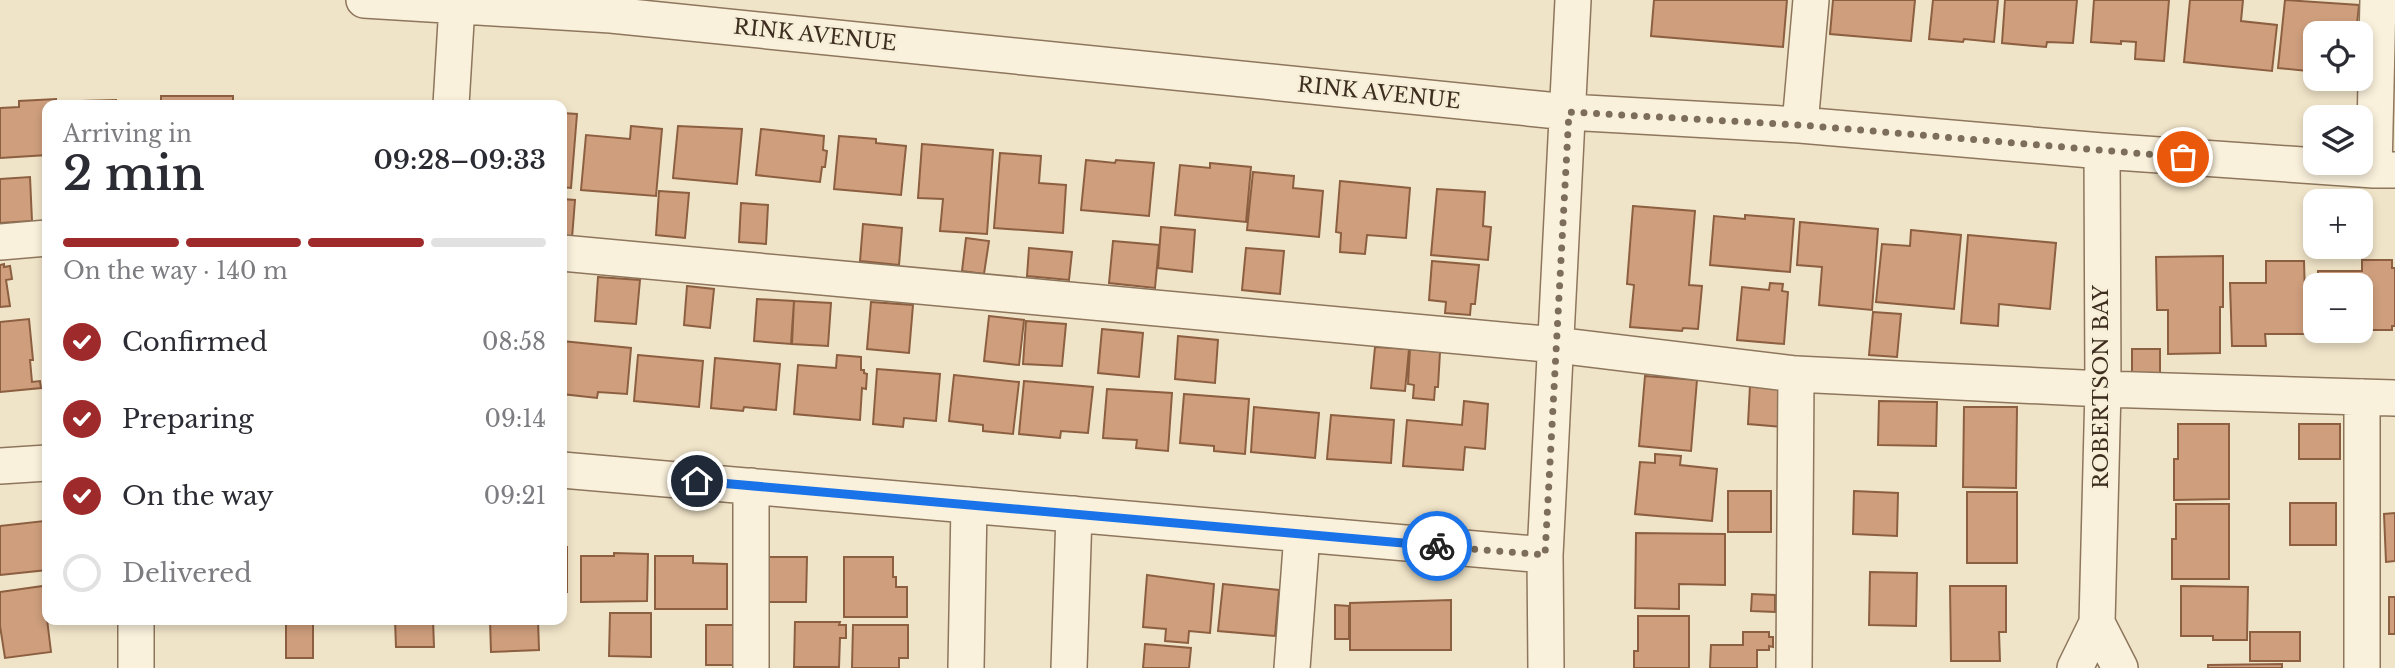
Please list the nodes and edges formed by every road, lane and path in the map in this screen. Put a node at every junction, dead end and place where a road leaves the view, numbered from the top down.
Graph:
1 (364, 0) edge
2 (1573, 0) edge
3 (1811, 0) edge
4 (2378, 0) edge
5 (457, 5) junction
6 (612, 7) edge
7 (450, 100) edge
8 (1569, 112) junction
9 (1800, 125) junction
10 (2102, 151) junction
11 (2385, 170) edge
12 (42, 238) edge
13 (0, 242) edge
14 (567, 253) edge
15 (1556, 345) junction
16 (1796, 374) junction
17 (2103, 389) junction
18 (2379, 398) edge
19 (42, 463) edge
20 (0, 466) edge
21 (567, 470) edge
22 (751, 486) junction
23 (969, 505) junction
24 (1074, 514) junction
25 (1302, 534) junction
26 (1545, 555) junction
27 (2097, 623) junction
28 (136, 625) edge
29 (136, 668) edge
30 (751, 668) edge
31 (966, 668) edge
32 (1069, 668) edge
33 (1292, 668) edge
34 (1546, 668) edge
35 (1794, 668) edge
36 (2076, 668) edge
37 (2120, 668) edge
38 (2362, 668) edge

1 - 5 street, RINK AVENUE
2 - 8 street
3 - 9 street
4 - 11 street
5 - 6 street, RINK AVENUE
5 - 7 street
6 - 8 street, RINK AVENUE
8 - 9 street, RINK AVENUE
8 - 15 street
9 - 10 street, RINK AVENUE
10 - 11 street, RINK AVENUE
10 - 17 street, ROBERTSON BAY
12 - 13 street
14 - 15 street
15 - 16 street
15 - 26 street
16 - 17 street
16 - 35 street
17 - 18 street
17 - 27 street, ROBERTSON BAY
18 - 38 street
19 - 20 street
21 - 22 street
22 - 23 street
22 - 30 street
23 - 24 street
23 - 31 street
24 - 25 street
24 - 32 street
25 - 26 street
25 - 33 street
26 - 34 street
27 - 36 street, ROBERTSON BAY
27 - 37 street, ROBERTSON BAY
28 - 29 street

